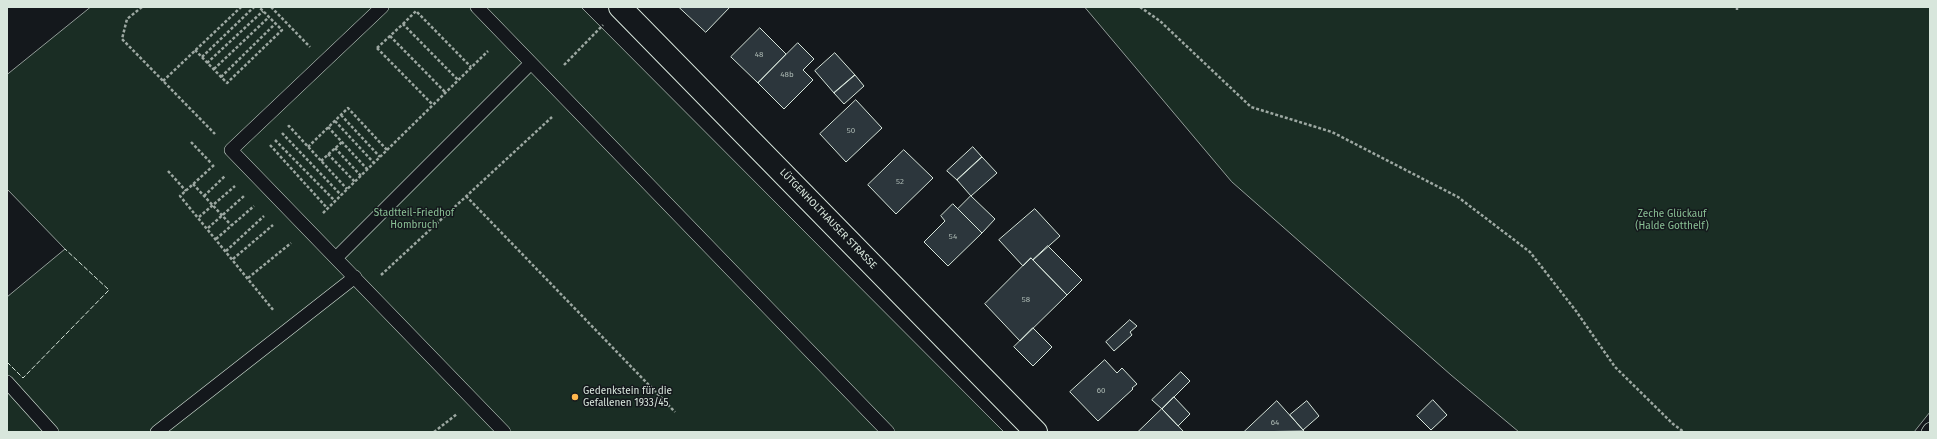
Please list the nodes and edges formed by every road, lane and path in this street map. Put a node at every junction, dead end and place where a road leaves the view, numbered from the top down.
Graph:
1 (142, 7) edge
2 (241, 7) edge
3 (254, 7) edge
4 (259, 7) edge
5 (271, 7) edge
6 (382, 7) edge
7 (476, 7) edge
8 (620, 7) edge
9 (1140, 7) edge
10 (263, 11) junction
11 (269, 17) junction
12 (605, 23) dead end
13 (276, 24) junction
14 (403, 24) junction
15 (358, 29) junction
16 (504, 35) junction
17 (390, 36) junction
18 (378, 48) junction
19 (196, 50) junction
20 (202, 57) junction
21 (324, 62) junction
22 (207, 63) junction
23 (532, 63) junction
24 (471, 68) junction
25 (214, 69) junction
26 (221, 77) junction
27 (458, 80) junction
28 (163, 81) junction
29 (548, 81) junction
30 (446, 93) junction
31 (569, 101) junction
32 (433, 105) junction
33 (341, 115) junction
34 (335, 120) junction
35 (328, 127) junction
36 (282, 133) junction
37 (275, 140) junction
38 (191, 142) dead end
39 (342, 142) junction
40 (308, 147) junction
41 (335, 148) junction
42 (231, 150) junction
43 (387, 150) junction
44 (328, 154) junction
45 (380, 157) junction
46 (241, 161) junction
47 (322, 161) junction
48 (374, 163) junction
49 (214, 166) junction
50 (368, 170) junction
51 (168, 171) dead end
52 (252, 171) junction
53 (361, 176) junction
54 (355, 182) junction
55 (193, 184) junction
56 (266, 186) junction
57 (348, 189) junction
58 (186, 191) junction
59 (204, 196) junction
60 (341, 196) junction
61 (466, 196) junction
62 (335, 201) junction
63 (213, 205) junction
64 (286, 206) junction
65 (328, 209) junction
66 (222, 216) junction
67 (199, 217) junction
68 (231, 225) junction
69 (208, 228) junction
70 (308, 228) junction
71 (216, 239) junction
72 (226, 251) junction
73 (336, 258) junction
74 (233, 259) junction
75 (355, 277) junction
76 (248, 278) junction
77 (366, 289) junction
78 (288, 329) junction
79 (7, 382) edge
80 (474, 401) junction
81 (675, 412) dead end
82 (1930, 429) edge
83 (52, 432) edge
84 (157, 432) edge
85 (434, 432) edge
86 (504, 432) edge
87 (888, 432) edge
88 (1036, 432) edge
89 (1684, 432) edge
90 (1928, 432) edge

1 - 28 path
2 - 19 path
3 - 20 path
4 - 10 path
5 - 21 path
6 - 15 lane
7 - 16 lane
8 - 88 street, LÜTGENHOLTHAUSER STRASSE
9 - 89 path
10 - 11 path
10 - 22 path
11 - 13 path
11 - 25 path
12 - 29 path
13 - 26 path
13 - 26 path
14 - 17 path
14 - 24 path
14 - 27 path
15 - 18 path
15 - 21 lane
16 - 23 lane
16 - 24 path
17 - 18 path
17 - 30 path
18 - 32 path
19 - 20 path
19 - 28 path
20 - 22 path
21 - 42 lane
22 - 25 path
23 - 29 lane
23 - 73 lane
24 - 27 path
25 - 26 path
27 - 30 path
28 - 42 path
29 - 31 lane
30 - 32 path
31 - 61 path
31 - 87 lane
32 - 43 path
33 - 34 path
33 - 43 path
33 - 45 path
34 - 35 path
34 - 48 path
35 - 39 path
35 - 40 path
36 - 37 path
36 - 40 path
36 - 60 path
37 - 62 path
37 - 65 path
38 - 49 path
39 - 41 path
39 - 50 path
40 - 47 path
41 - 44 path
41 - 53 path
42 - 46 lane
42 - 49 path
43 - 45 path
44 - 47 path
44 - 54 path
45 - 48 path
46 - 52 lane
46 - 59 path
47 - 57 path
48 - 50 path
49 - 55 path
50 - 53 path
51 - 58 path
52 - 56 lane
52 - 63 path
53 - 54 path
54 - 57 path
55 - 58 path
55 - 59 path
56 - 64 lane
56 - 66 path
56 - 68 path
57 - 60 path
58 - 67 path
59 - 63 path
60 - 62 path
61 - 77 path
61 - 81 path
62 - 65 path
63 - 66 path
63 - 67 path
64 - 70 lane
64 - 72 path
64 - 74 path
65 - 70 path
66 - 68 path
66 - 69 path
67 - 69 path
68 - 71 path
69 - 71 path
70 - 73 lane
70 - 76 path
71 - 72 path
72 - 74 path
73 - 75 lane
74 - 76 path
75 - 77 lane
75 - 78 lane
76 - 78 path
77 - 80 lane
78 - 84 lane
79 - 83 lane
80 - 85 path
80 - 86 lane
82 - 90 lane

